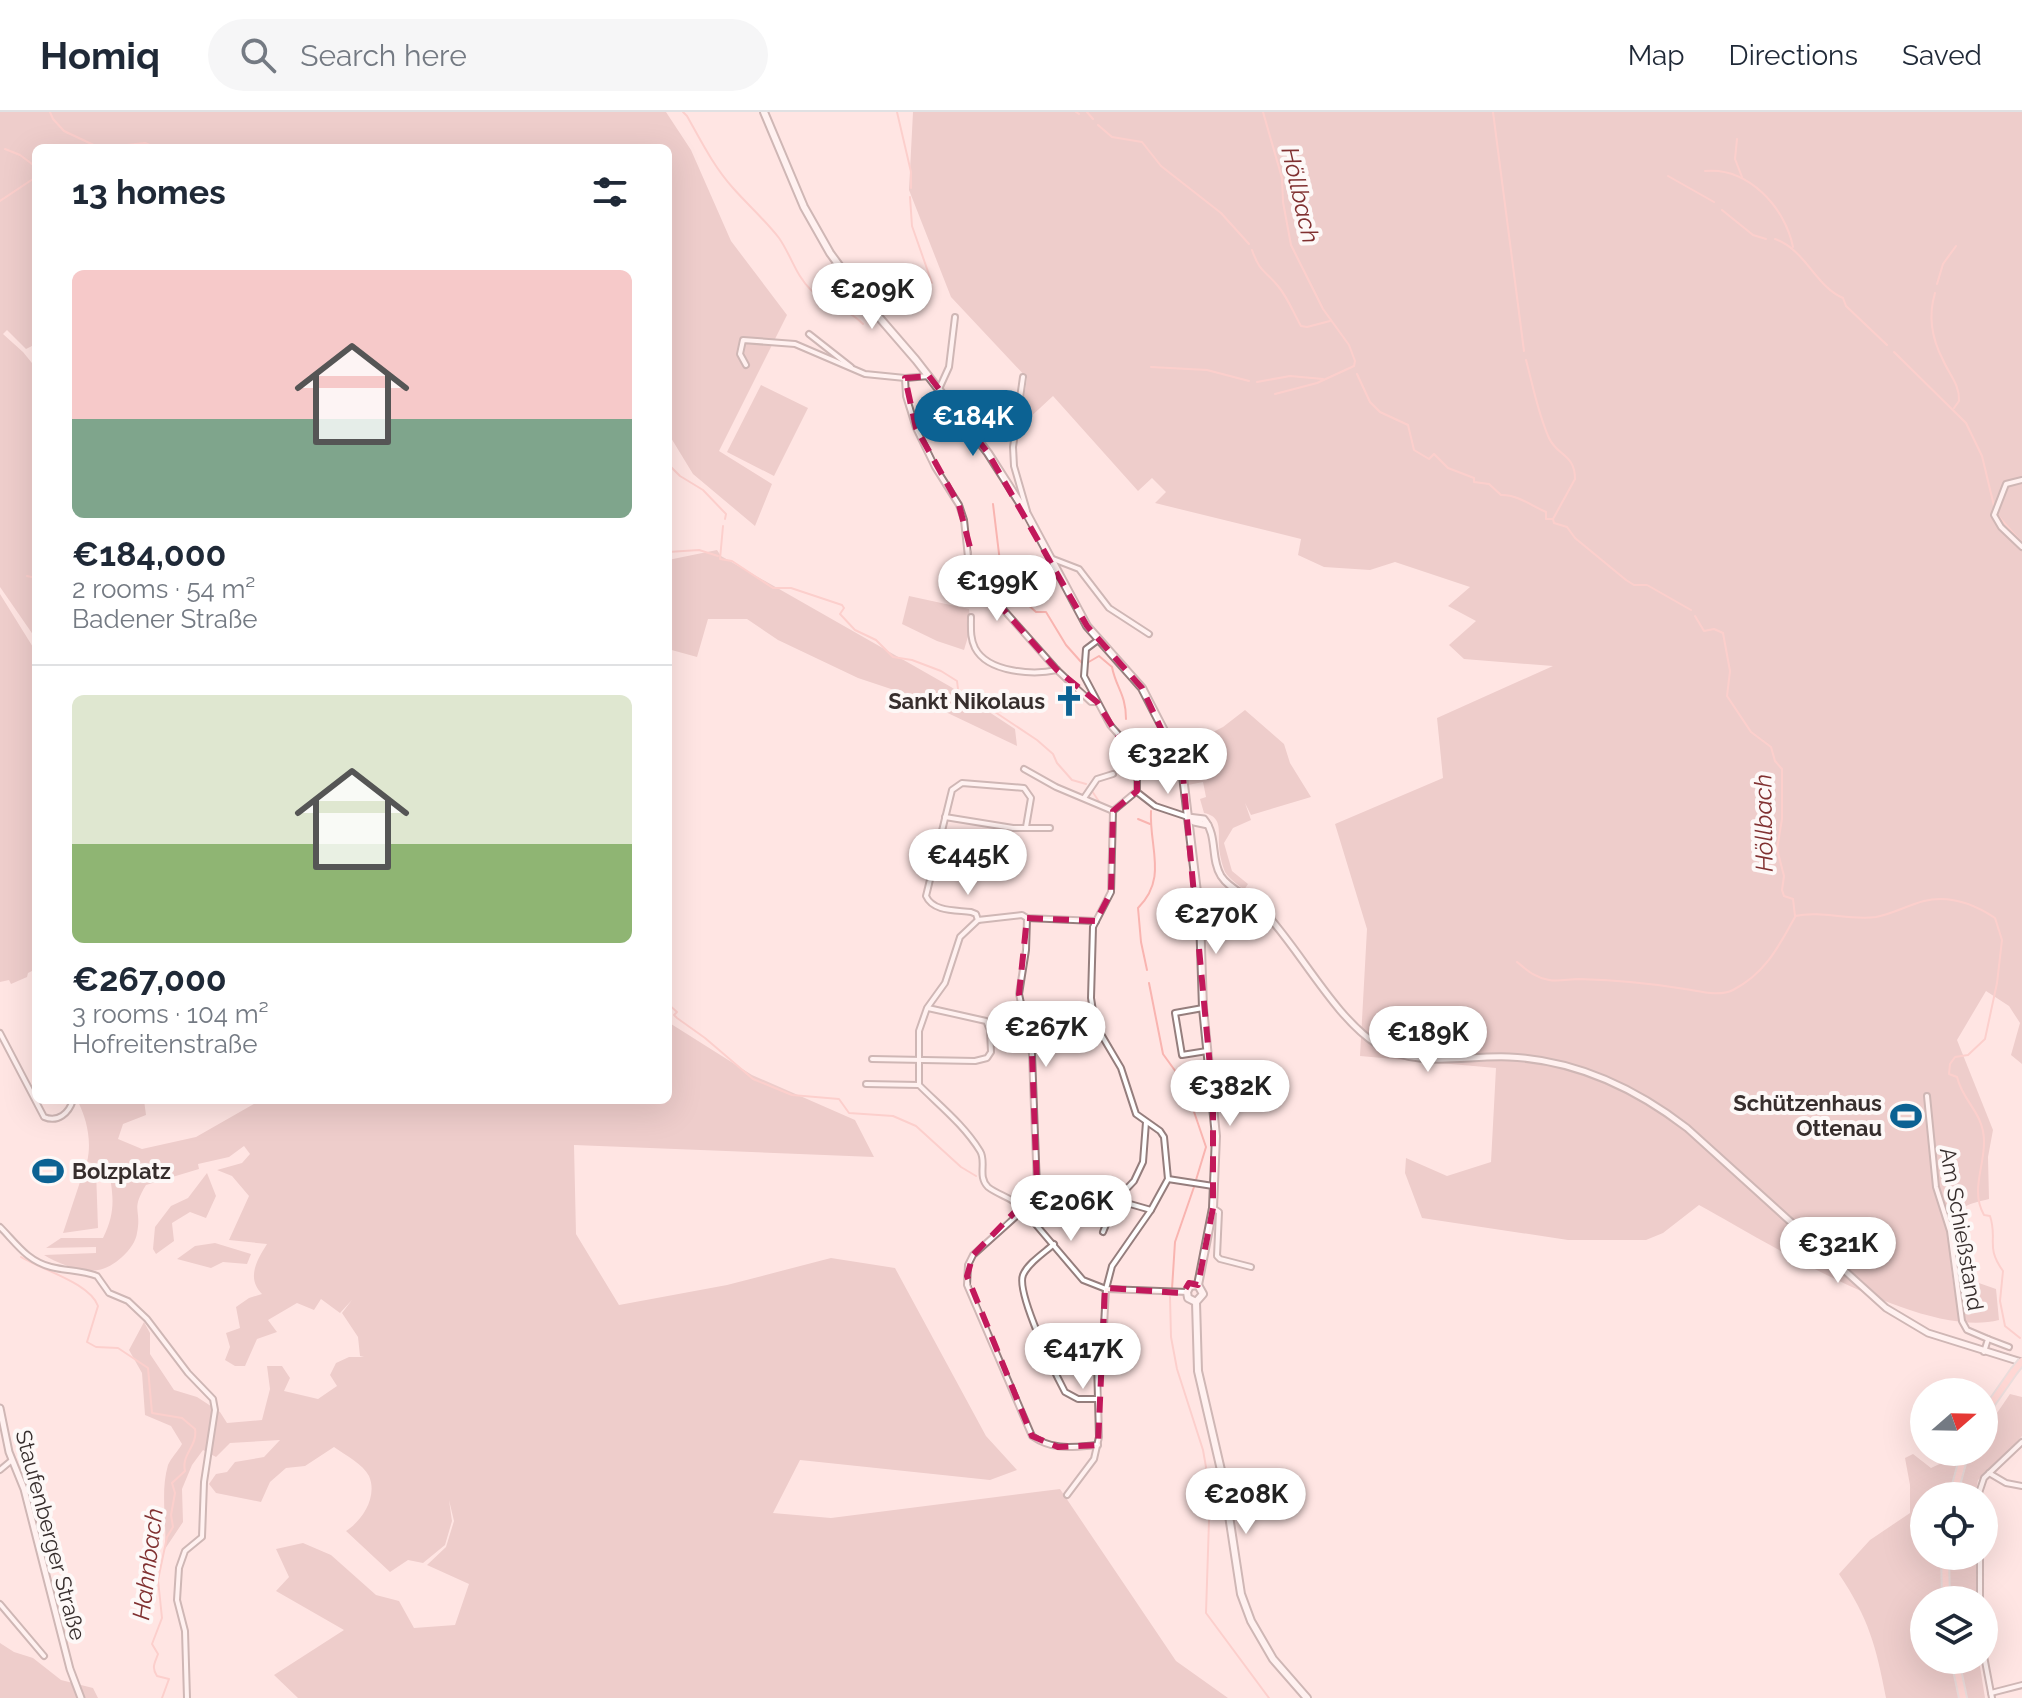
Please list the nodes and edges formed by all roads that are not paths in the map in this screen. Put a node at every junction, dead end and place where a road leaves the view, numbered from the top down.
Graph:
1 (764, 112) edge
2 (955, 317) dead end
3 (809, 334) dead end
4 (746, 365) dead end
5 (856, 371) junction
6 (929, 376) junction
7 (1023, 377) dead end
8 (905, 378) junction
9 (939, 389) junction
10 (2022, 480) edge
11 (1027, 514) junction
12 (2022, 547) edge
13 (1051, 558) junction
14 (971, 617) dead end
15 (1149, 634) dead end
16 (1098, 640) junction
17 (1057, 670) junction
18 (1097, 702) junction
19 (1024, 769) dead end
20 (1113, 774) dead end
21 (1137, 791) junction
22 (1084, 798) junction
23 (1113, 811) junction
24 (945, 817) junction
25 (1188, 817) junction
26 (1026, 827) junction
27 (1050, 828) dead end
28 (1027, 918) junction
29 (978, 920) junction
30 (1096, 921) junction
31 (927, 1008) junction
32 (1203, 1008) junction
33 (0, 1033) edge
34 (1207, 1051) junction
35 (872, 1059) dead end
36 (917, 1061) junction
37 (866, 1084) dead end
38 (919, 1085) junction
39 (32, 1094) edge
40 (1927, 1096) dead end
41 (37, 1104) edge
42 (71, 1104) edge
43 (1146, 1122) junction
44 (1168, 1179) junction
45 (1215, 1187) junction
46 (1034, 1199) junction
47 (1116, 1200) junction
48 (1213, 1208) junction
49 (1023, 1210) junction
50 (1151, 1210) junction
51 (0, 1227) edge
52 (1103, 1232) dead end
53 (1054, 1244) junction
54 (1251, 1267) dead end
55 (1198, 1285) junction
56 (1106, 1289) junction
57 (1187, 1292) junction
58 (1196, 1302) junction
59 (1988, 1339) junction
60 (2009, 1347) dead end
61 (1984, 1352) junction
62 (2022, 1362) edge
63 (1998, 1394) edge
64 (1098, 1399) junction
65 (0, 1408) edge
66 (2022, 1442) edge
67 (1098, 1445) junction
68 (12, 1460) junction
69 (0, 1470) edge
70 (1989, 1473) junction
71 (1983, 1482) edge
72 (2022, 1486) edge
73 (1067, 1495) dead end
74 (0, 1604) edge
75 (44, 1656) dead end
76 (1958, 1674) edge
77 (1988, 1674) edge
78 (2022, 1685) edge
79 (1992, 1696) edge
80 (81, 1698) edge
81 (187, 1698) edge
82 (1307, 1698) edge
83 (1963, 1698) edge

1 - 6 main road
2 - 9 street
3 - 5 street
4 - 5 street
5 - 8 street
6 - 8 street
6 - 9 main road
7 - 11 street
8 - 17 street
9 - 11 main road
10 - 12 street
11 - 13 main road
13 - 15 street
13 - 16 main road
14 - 17 street
16 - 18 street
16 - 25 main road
17 - 18 street
18 - 21 street
19 - 22 street
20 - 22 street
21 - 23 street
21 - 25 street
22 - 23 street
23 - 30 street
24 - 26 street
24 - 26 street
24 - 29 street
25 - 32 main road
25 - 61 street
26 - 27 street
28 - 29 street
28 - 30 street
28 - 46 street
29 - 31 street
30 - 43 street
31 - 36 street
31 - 36 street
32 - 34 main road
32 - 34 street
33 - 39 street
34 - 45 main road
35 - 36 street
36 - 38 street
37 - 38 street
38 - 49 street
40 - 59 street, Am Schießstand
41 - 42 street
43 - 44 street
43 - 47 street
44 - 45 street
44 - 50 street
45 - 48 main road
46 - 47 street
46 - 49 street
47 - 50 street
47 - 52 street
48 - 54 street
48 - 55 main road
49 - 53 street
49 - 67 street
50 - 56 street
51 - 81 street
53 - 56 street
53 - 64 street
55 - 57 main road
55 - 58 main road
56 - 57 street
56 - 64 street
57 - 58 main road
58 - 82 main road
59 - 60 street
59 - 61 street, Am Schießstand
61 - 62 street
62 - 63 main road, bridge
64 - 67 street
65 - 68 street, Staufenberger Straße
66 - 70 street
67 - 73 street
68 - 69 street
68 - 80 street, Staufenberger Straße
70 - 71 street
70 - 72 street
74 - 75 street
76 - 83 main road
77 - 79 street
78 - 79 street

